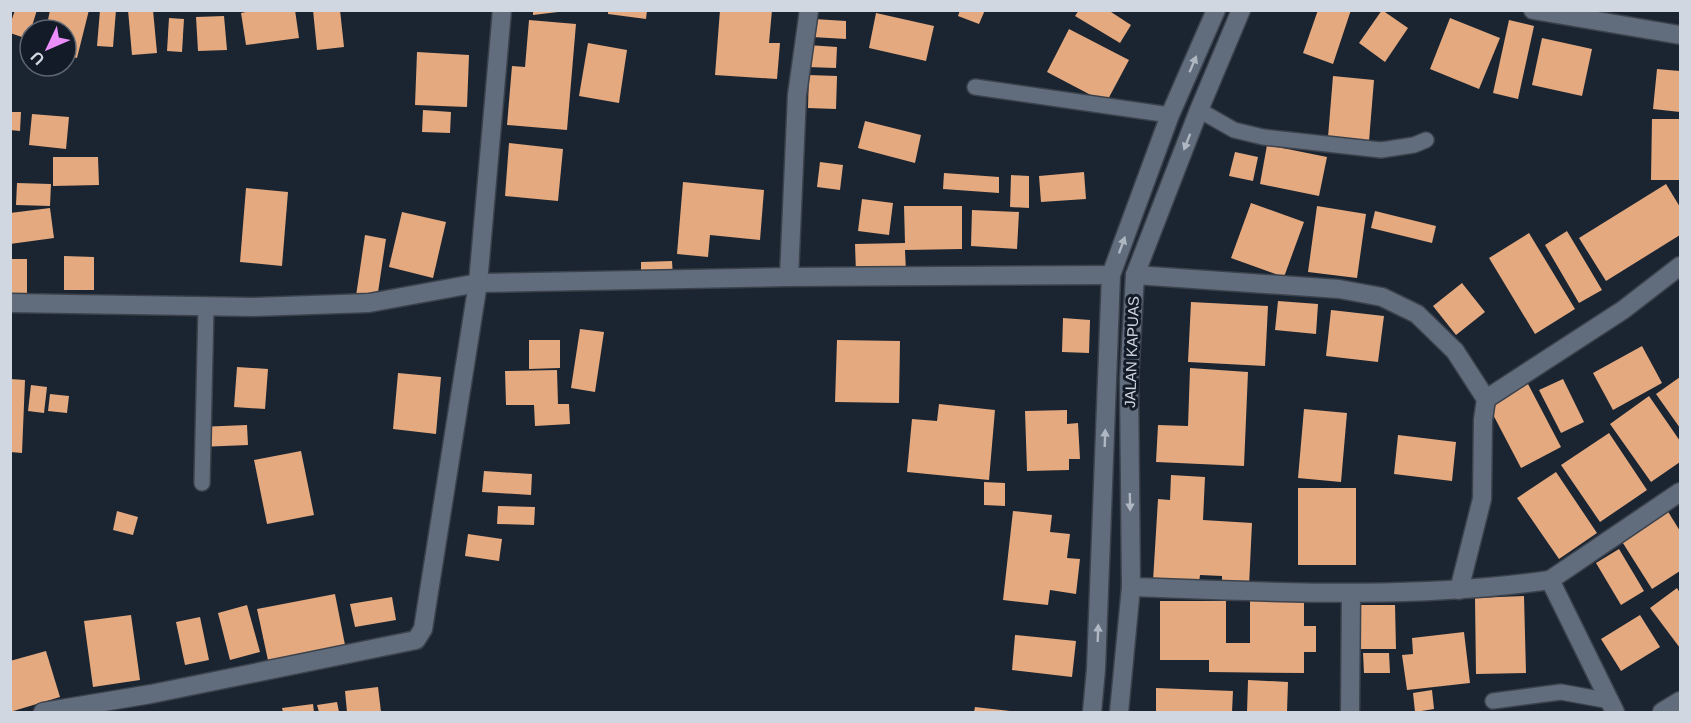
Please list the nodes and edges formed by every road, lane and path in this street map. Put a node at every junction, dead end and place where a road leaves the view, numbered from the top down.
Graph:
1 (502, 10) edge
2 (808, 10) edge
3 (1216, 10) edge
4 (1241, 10) edge
5 (1533, 10) edge
6 (1680, 35) edge
7 (975, 87) dead end
8 (1199, 110) junction
9 (1170, 115) junction
10 (1426, 140) dead end
11 (1680, 266) edge
12 (1112, 275) junction
13 (1135, 275) junction
14 (789, 277) junction
15 (478, 283) junction
16 (10, 303) edge
17 (206, 307) junction
18 (1486, 399) junction
19 (202, 483) dead end
20 (1680, 492) edge
21 (1550, 580) junction
22 (1131, 587) junction
23 (1459, 590) junction
24 (1351, 594) junction
25 (1096, 669) junction
26 (1122, 673) junction
27 (1680, 700) edge
28 (1493, 701) dead end
29 (1613, 707) edge
30 (43, 712) edge
31 (1092, 712) edge
32 (1119, 712) edge
33 (1350, 712) edge
34 (1662, 712) edge

1 - 15 street
2 - 14 street
9 -> 3 street, JALAN KAPUAS
4 - 8 street, JALAN KAPUAS
5 - 6 street
7 - 9 lane
8 - 10 lane
8 -> 13 street, JALAN KAPUAS
12 -> 9 street, JALAN KAPUAS
11 - 18 street
12 - 14 street
25 -> 12 street, JALAN KAPUAS
13 - 18 street
13 -> 22 street, JALAN KAPUAS
14 - 15 street
15 - 17 street
15 - 30 street
16 - 17 street
17 - 19 lane
18 - 23 street
20 - 21 street
21 - 23 street
21 - 29 street
22 - 24 street
22 - 26 street, JALAN KAPUAS
23 - 24 street
24 - 33 street
25 - 26 street
25 - 31 street, JALAN KAPUAS
26 - 32 street, JALAN KAPUAS
27 - 34 street
28 - 29 lane

